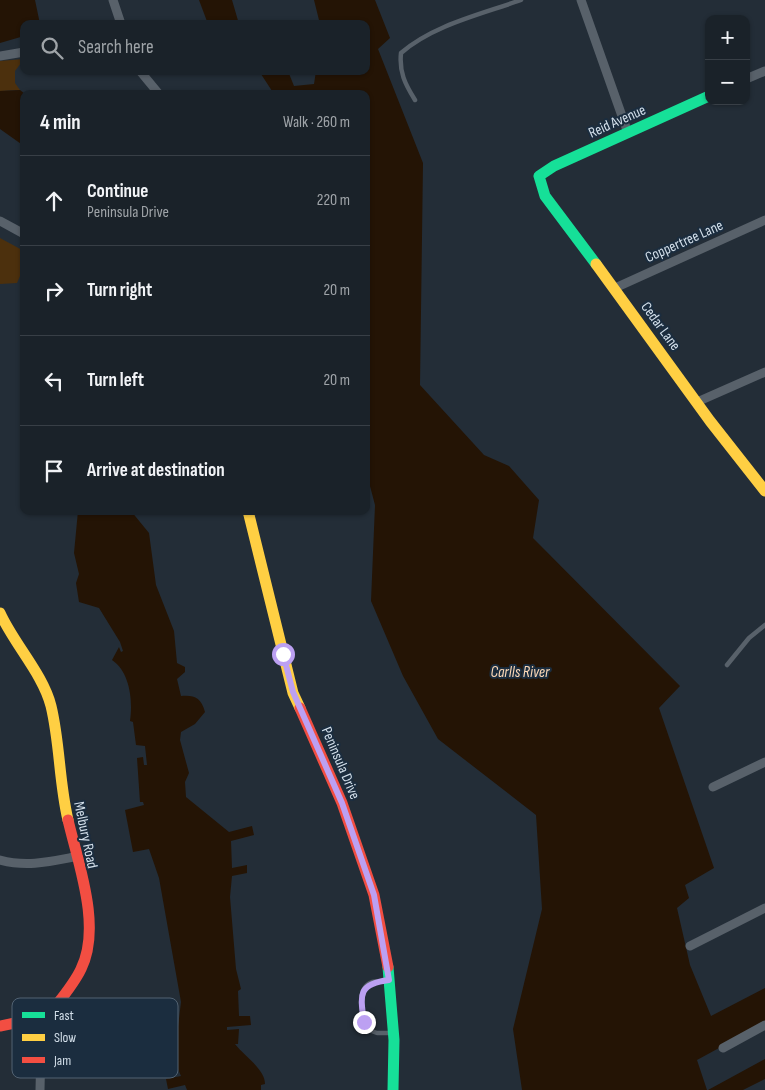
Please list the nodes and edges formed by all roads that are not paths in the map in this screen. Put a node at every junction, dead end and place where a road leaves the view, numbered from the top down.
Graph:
1 (113, 0) edge
2 (522, 0) edge
3 (581, 0) edge
4 (120, 20) edge
5 (20, 53) edge
6 (0, 56) edge
7 (765, 71) edge
8 (143, 75) edge
9 (750, 77) edge
10 (156, 90) edge
11 (705, 98) edge
12 (415, 100) dead end
13 (628, 133) junction
14 (539, 176) joint
15 (765, 220) edge
16 (0, 221) edge
17 (20, 232) edge
18 (615, 288) junction
19 (765, 372) edge
20 (698, 402) junction
21 (765, 491) edge
22 (252, 515) edge
23 (0, 613) edge
24 (765, 624) edge
25 (727, 664) dead end
26 (765, 762) edge
27 (713, 787) dead end
28 (74, 856) junction
29 (0, 860) edge
30 (765, 908) edge
31 (690, 946) dead end
32 (389, 980) junction
33 (61, 998) edge
34 (765, 1025) edge
35 (394, 1032) junction
36 (723, 1048) dead end
37 (393, 1090) edge

1 - 4 street
2 - 12 lane
3 - 13 street
5 - 6 street
7 - 9 street
8 - 10 street
11 - 13 street, Reid Avenue
13 - 14 street, Reid Avenue
14 - 18 street, Cedar Lane
15 - 18 street, Coppertree Lane
16 - 17 street
18 - 20 street, Cedar Lane
19 - 20 street
20 - 21 street, Cedar Lane
22 - 32 street, Peninsula Drive
23 - 28 street, Melbury Road
24 - 25 lane
26 - 27 street
28 - 29 street
28 - 33 street, Melbury Road
30 - 31 street
32 - 35 street, Peninsula Drive
32 - 35 lane
34 - 36 street
35 - 37 street, Peninsula Drive

